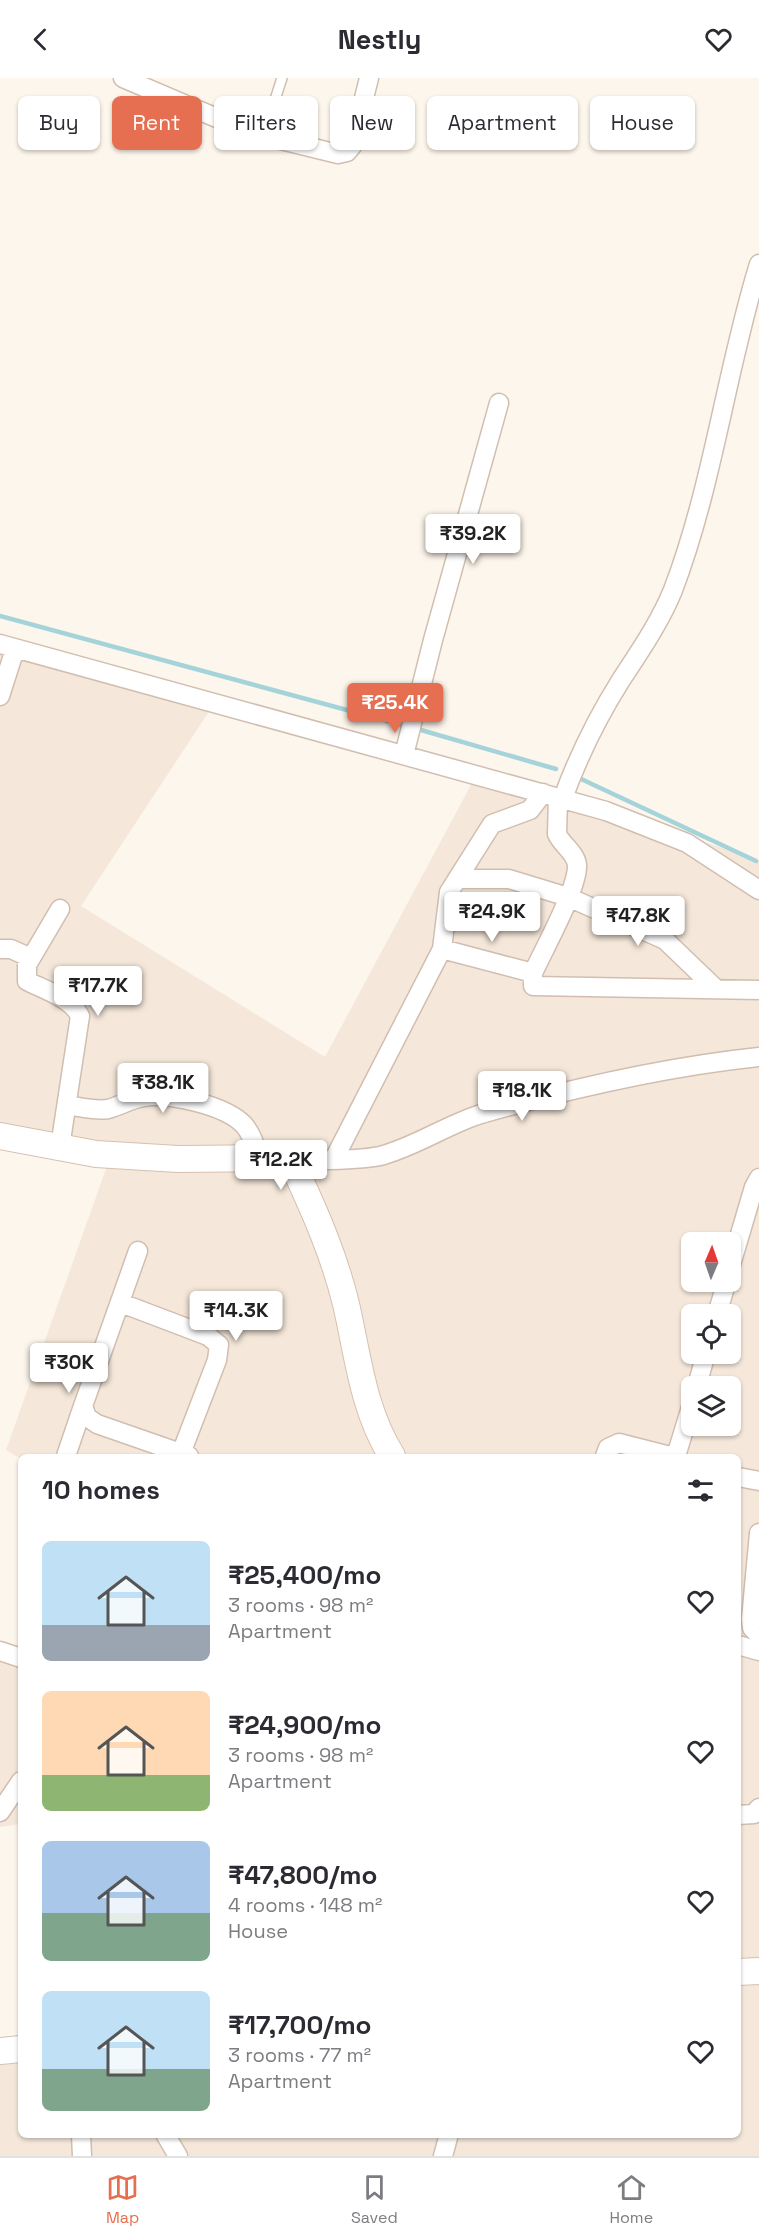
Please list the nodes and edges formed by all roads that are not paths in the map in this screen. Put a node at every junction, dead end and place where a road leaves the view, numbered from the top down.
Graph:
1 (123, 78) edge
2 (282, 78) edge
3 (369, 78) edge
4 (276, 96) edge
5 (214, 116) edge
6 (313, 150) edge
7 (759, 264) edge
8 (499, 403) dead end
9 (8, 646) edge
10 (0, 696) edge
11 (406, 747) junction
12 (555, 796) junction
13 (457, 879) junction
14 (759, 890) edge
15 (568, 897) junction
16 (60, 909) dead end
17 (0, 949) edge
18 (442, 949) junction
19 (31, 958) junction
20 (533, 973) junction
21 (715, 988) junction
22 (759, 990) edge
23 (759, 1057) edge
24 (67, 1105) junction
25 (0, 1136) edge
26 (60, 1147) junction
27 (259, 1158) junction
28 (333, 1159) junction
29 (288, 1161) junction
30 (759, 1179) edge
31 (741, 1232) edge
32 (138, 1251) dead end
33 (121, 1303) junction
34 (83, 1406) junction
35 (682, 1436) edge
36 (67, 1454) edge
37 (179, 1454) edge
38 (185, 1454) edge
39 (391, 1454) edge
40 (606, 1454) edge
41 (662, 1454) edge
42 (677, 1454) edge
43 (741, 1477) edge
44 (759, 1480) edge
45 (759, 1533) edge
46 (759, 1635) edge
47 (741, 1646) edge
48 (0, 1651) edge
49 (759, 1651) edge
50 (18, 1657) edge
51 (18, 1785) edge
52 (759, 1808) edge
53 (0, 1812) edge
54 (741, 1815) edge
55 (759, 1971) edge
56 (741, 1972) edge
57 (18, 2049) edge
58 (0, 2051) edge
59 (81, 2138) edge
60 (167, 2138) edge
61 (448, 2138) edge
62 (82, 2156) edge
63 (178, 2156) edge
64 (443, 2156) edge

1 - 5 street
2 - 4 lane
3 - 6 street
7 - 12 street
8 - 11 street
9 - 10 street
9 - 11 street
11 - 12 street
12 - 13 street
12 - 14 street
12 - 15 street
13 - 15 street
13 - 18 street
15 - 20 street
15 - 21 street
16 - 19 street
17 - 19 street
18 - 20 street
18 - 28 street
19 - 24 street
20 - 21 street
21 - 22 street
23 - 28 street
24 - 26 street
24 - 27 street
25 - 26 street
26 - 27 street
27 - 29 street
28 - 29 street
29 - 39 street
30 - 31 street
32 - 33 street
33 - 34 street
33 - 38 street
34 - 36 street
34 - 37 street
35 - 42 street
40 - 41 street
43 - 44 street
45 - 46 street
47 - 49 street
48 - 50 street
51 - 53 street
52 - 54 street
55 - 56 street
57 - 58 street
59 - 62 street
60 - 63 street
61 - 64 street

